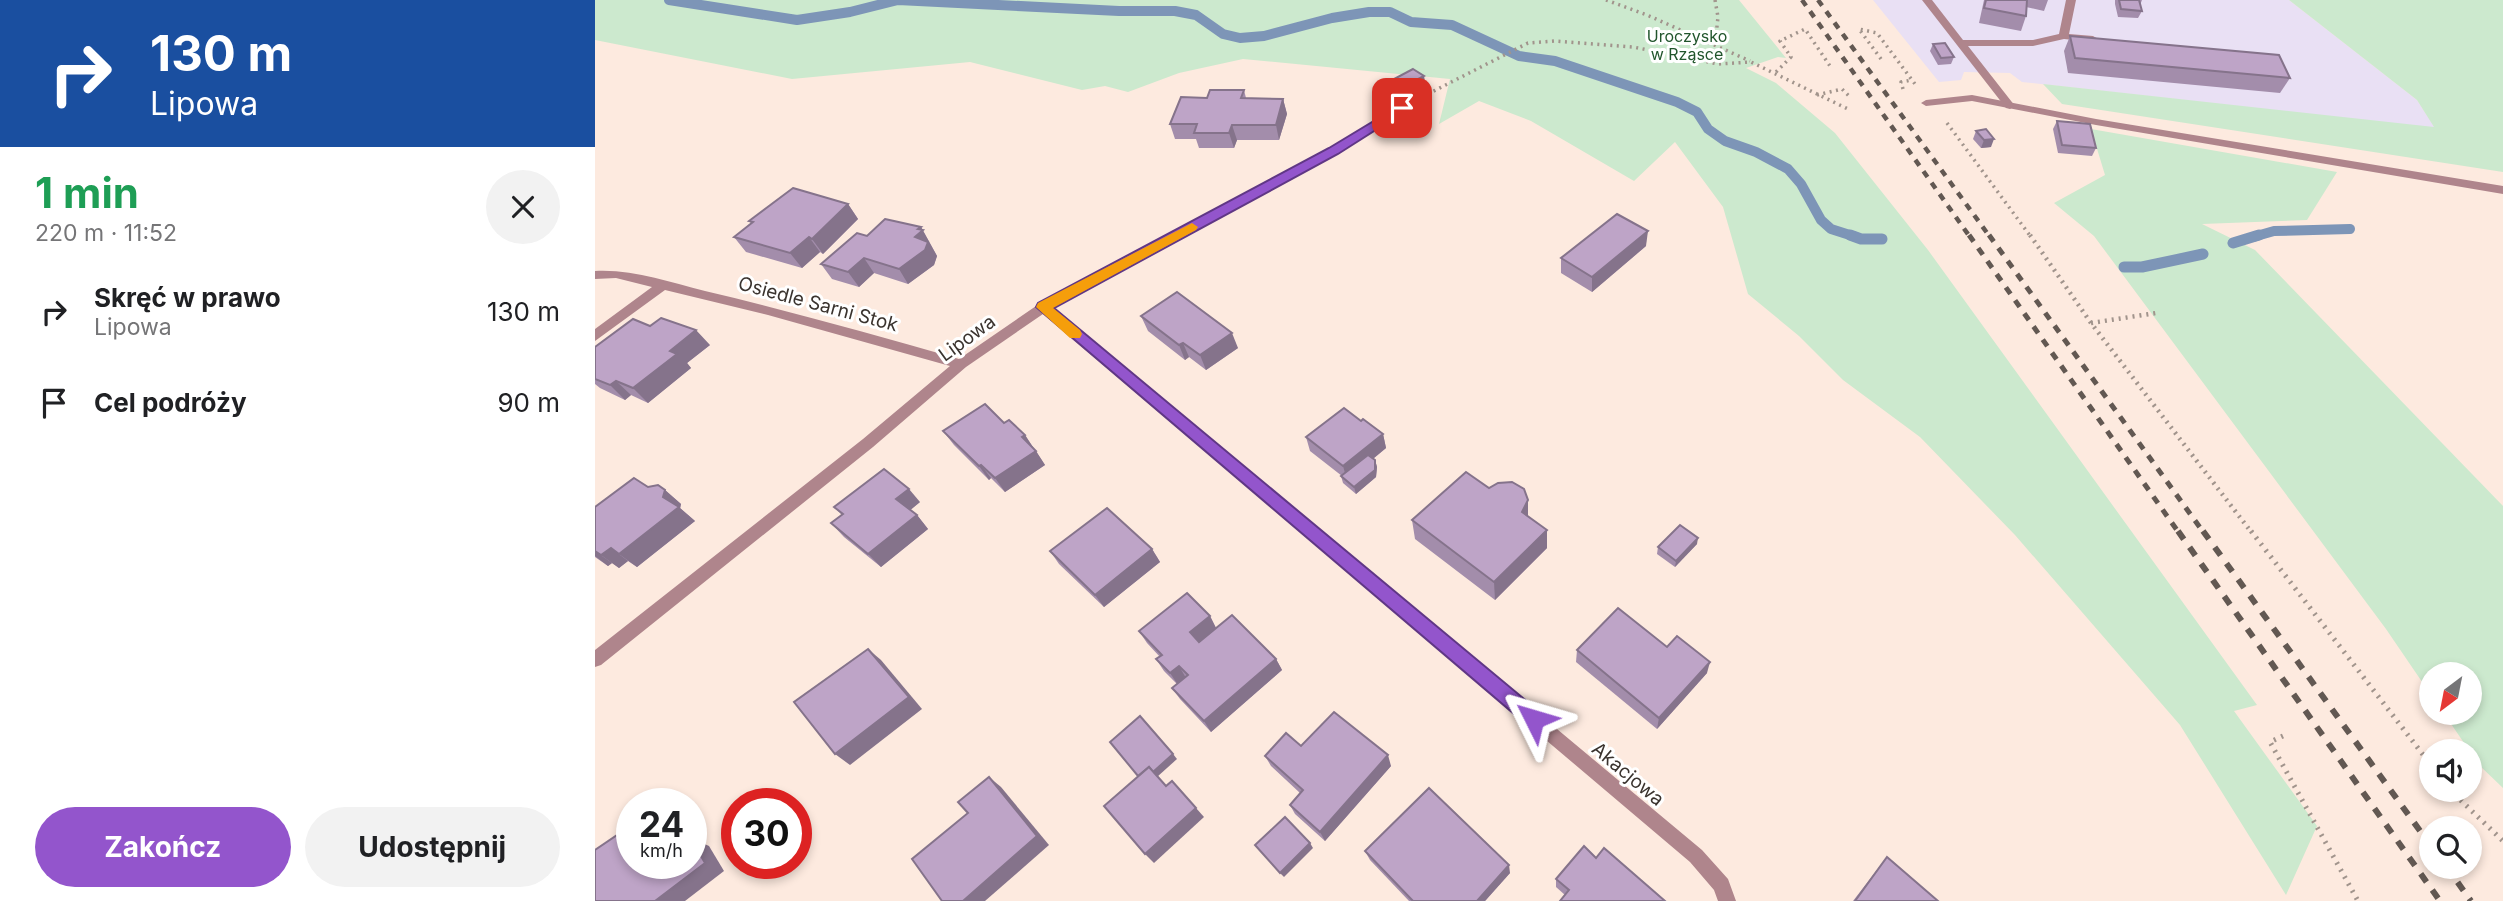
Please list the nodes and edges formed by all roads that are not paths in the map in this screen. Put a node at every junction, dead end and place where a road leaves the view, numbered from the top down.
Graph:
1 (1927, 0) edge
2 (2071, 0) edge
3 (2064, 36) junction
4 (2105, 40) edge
5 (1963, 43) junction
6 (1928, 102) road end
7 (2010, 106) junction
8 (1402, 108) road end
9 (2503, 190) edge
10 (595, 275) edge
11 (664, 284) junction
12 (1043, 307) junction
13 (595, 336) edge
14 (961, 364) junction
15 (595, 660) edge
16 (1727, 901) edge

1 - 5 street
2 - 3 street
3 - 4 street
3 - 5 street
5 - 7 street
6 - 7 street
7 - 9 street
8 - 12 street, Lipowa
10 - 11 street, Osiedle Sarni Stok
11 - 13 street
11 - 14 street, Osiedle Sarni Stok
12 - 14 street, Lipowa
12 - 16 street, Akacjowa
14 - 15 street, Lipowa

